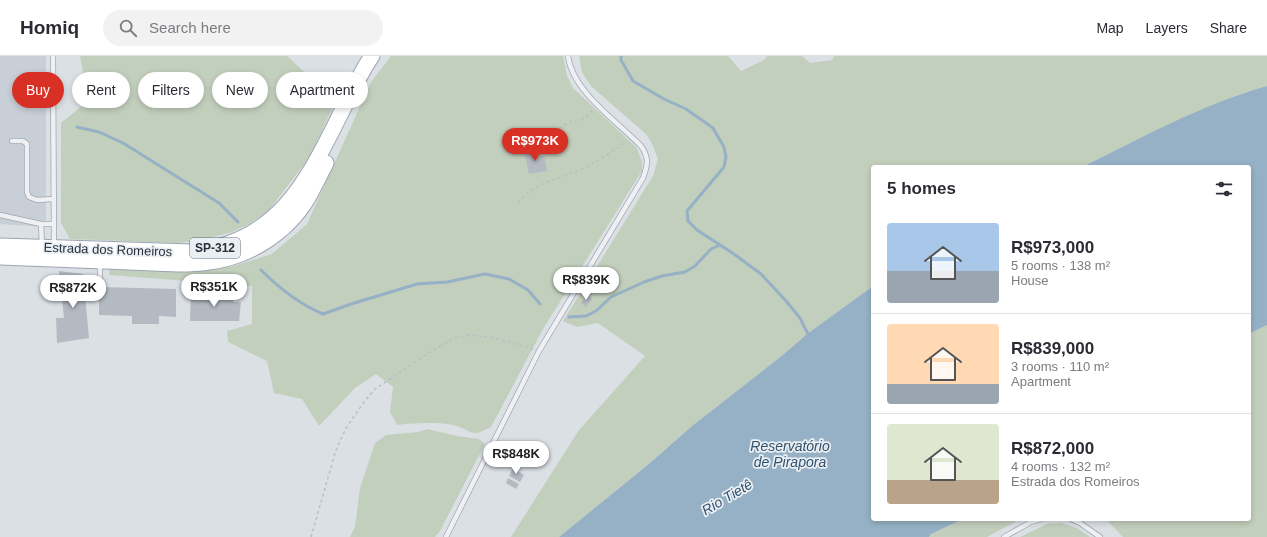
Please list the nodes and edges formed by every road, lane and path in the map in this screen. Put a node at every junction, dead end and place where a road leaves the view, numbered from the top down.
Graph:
1 (52, 56) edge
2 (372, 56) edge
3 (568, 56) edge
4 (362, 72) edge
5 (598, 105) junction
6 (343, 108) edge
7 (347, 108) edge
8 (633, 138) junction
9 (12, 141) dead end
10 (544, 146) dead end
11 (54, 199) junction
12 (518, 203) dead end
13 (1, 215) edge
14 (41, 224) junction
15 (54, 224) junction
16 (0, 246) edge
17 (48, 248) junction
18 (0, 257) edge
19 (100, 261) junction
20 (100, 277) dead end
21 (539, 350) junction
22 (1034, 521) edge
23 (1076, 521) edge
24 (311, 537) edge
25 (446, 537) edge
26 (1004, 537) edge
27 (1100, 537) edge

1 - 11 lane
2 - 4 main road, Estrada dos Romeiros / SP-312
3 - 5 lane
5 - 8 lane
5 - 10 path
6 - 17 main road, Estrada dos Romeiros / SP-312
7 - 19 main road, Estrada dos Romeiros / SP-312
8 - 12 path
8 - 21 lane
9 - 11 lane
11 - 15 lane
13 - 14 lane
14 - 15 lane
14 - 17 lane
15 - 17 lane
16 - 17 main road, Estrada dos Romeiros / SP-312
18 - 19 main road, Estrada dos Romeiros / SP-312
19 - 20 lane
21 - 24 path
21 - 25 lane
22 - 26 lane
23 - 27 lane

